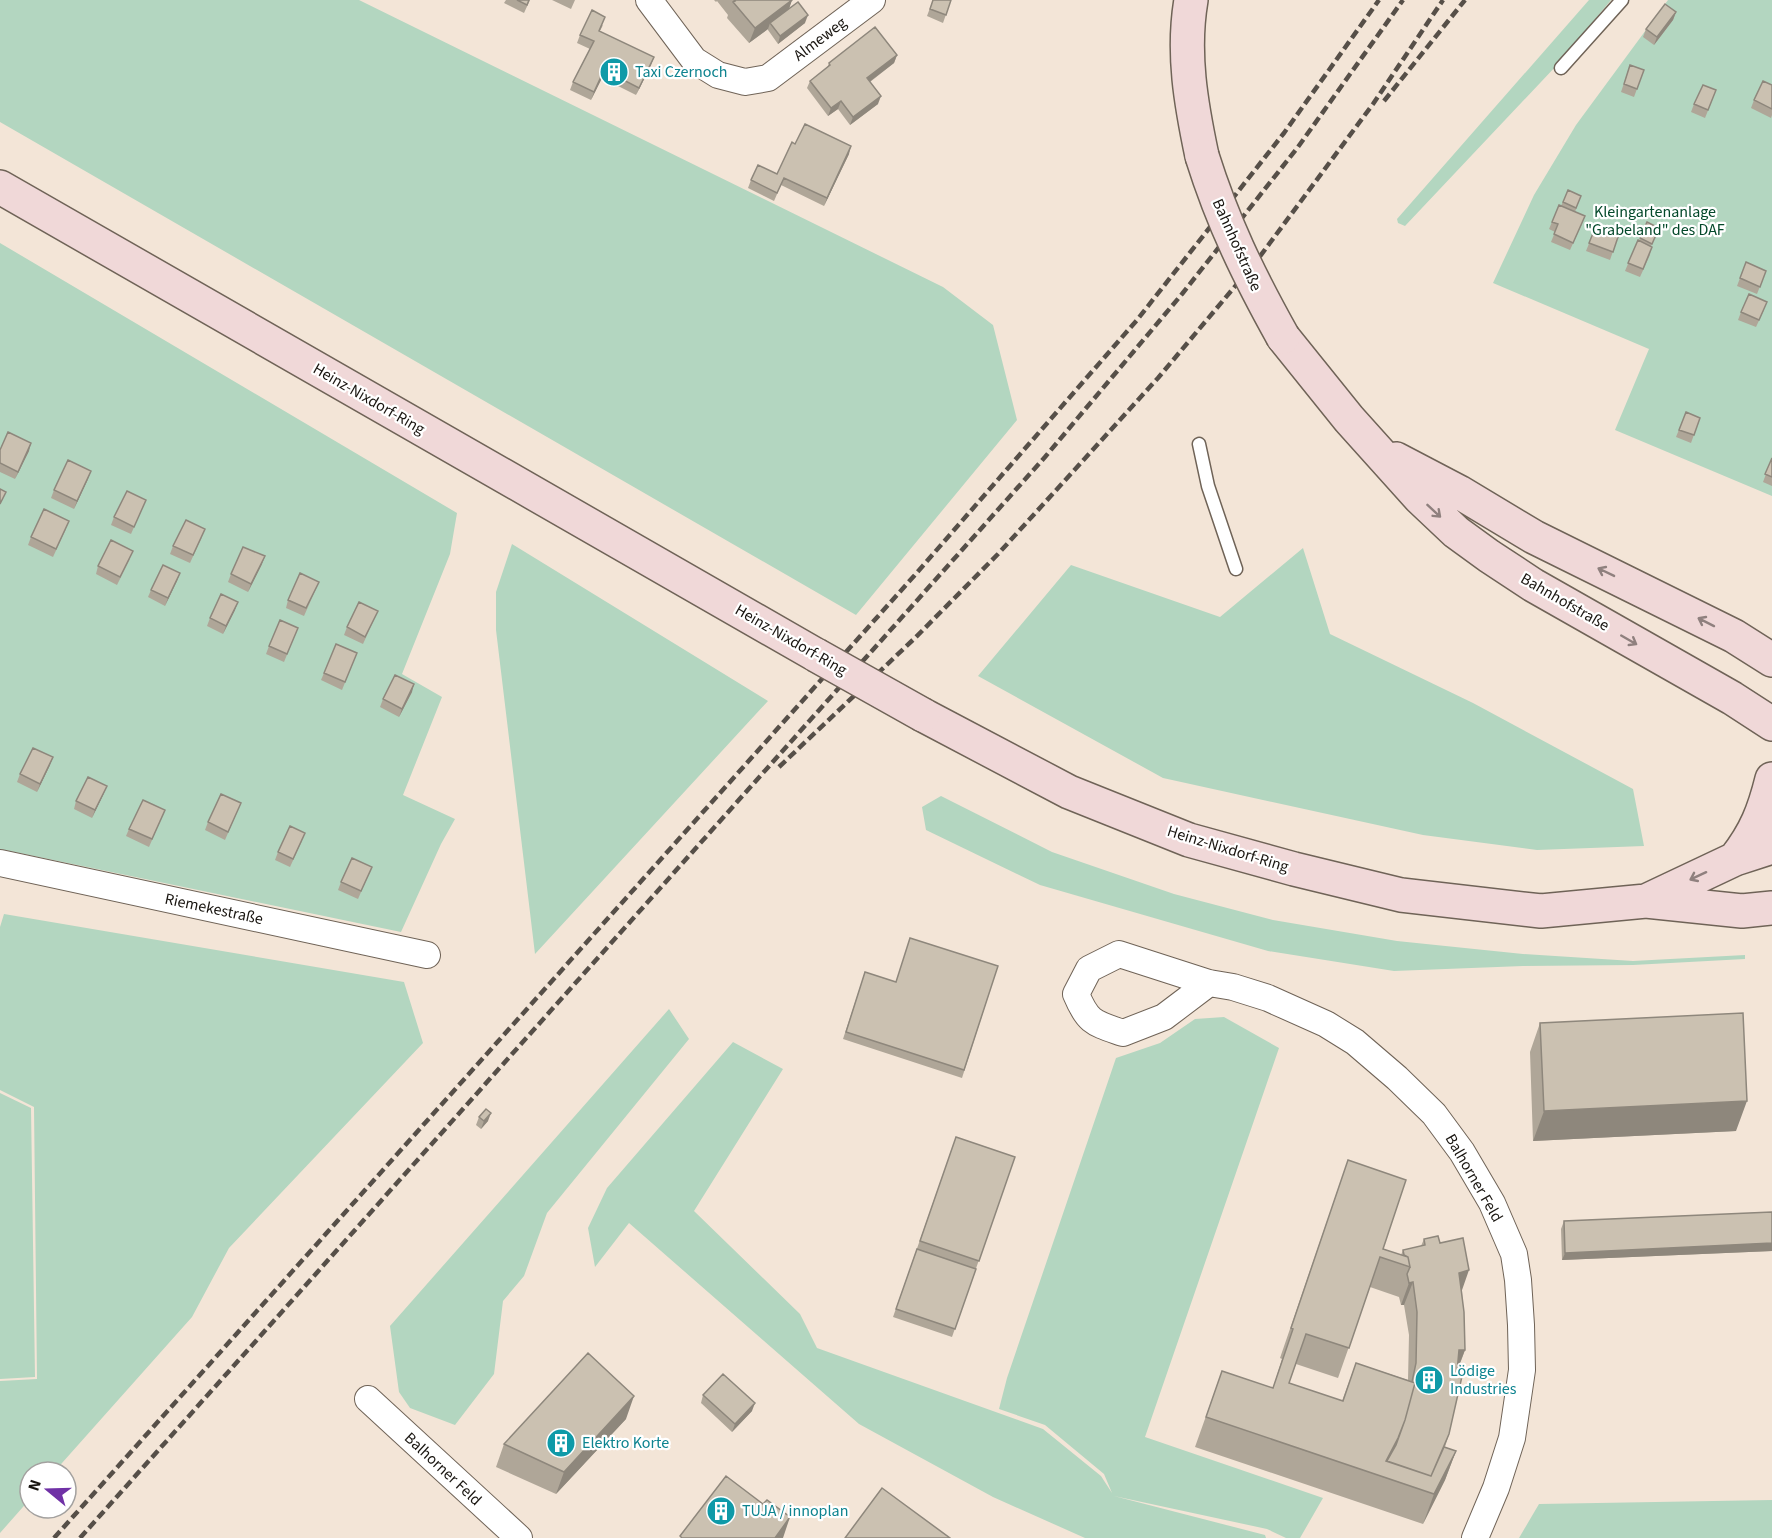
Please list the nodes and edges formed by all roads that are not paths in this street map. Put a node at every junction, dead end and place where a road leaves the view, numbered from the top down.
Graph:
1 (649, 0) edge
2 (872, 0) edge
3 (1191, 0) edge
4 (1622, 0) edge
5 (1561, 68) dead end
6 (0, 187) edge
7 (1199, 444) dead end
8 (1381, 452) junction
9 (1236, 568) dead end
10 (1772, 660) edge
11 (1772, 724) edge
12 (1772, 778) edge
13 (1772, 847) edge
14 (1735, 859) junction
15 (0, 863) edge
16 (1646, 901) junction
17 (1772, 908) edge
18 (427, 955) dead end
19 (1209, 983) junction
20 (368, 1399) dead end
21 (519, 1538) edge
22 (1475, 1538) edge

1 - 2 street, Almeweg
3 - 8 main road, Bahnhofstraße, bridge
4 - 5 lane
6 - 16 main road, Heinz-Nixdorf-Ring, bridge
7 - 9 lane
10 -> 8 main road, Bahnhofstraße
8 -> 11 main road, Bahnhofstraße
12 - 14 main road
13 - 14 main road, Heinz-Nixdorf-Ring
14 -> 16 main road, Heinz-Nixdorf-Ring
15 - 18 street, Riemekestraße
16 - 17 main road, Heinz-Nixdorf-Ring
19 - 19 street, Balhorner Feld
19 - 22 street, Balhorner Feld
20 - 21 street, Balhorner Feld

